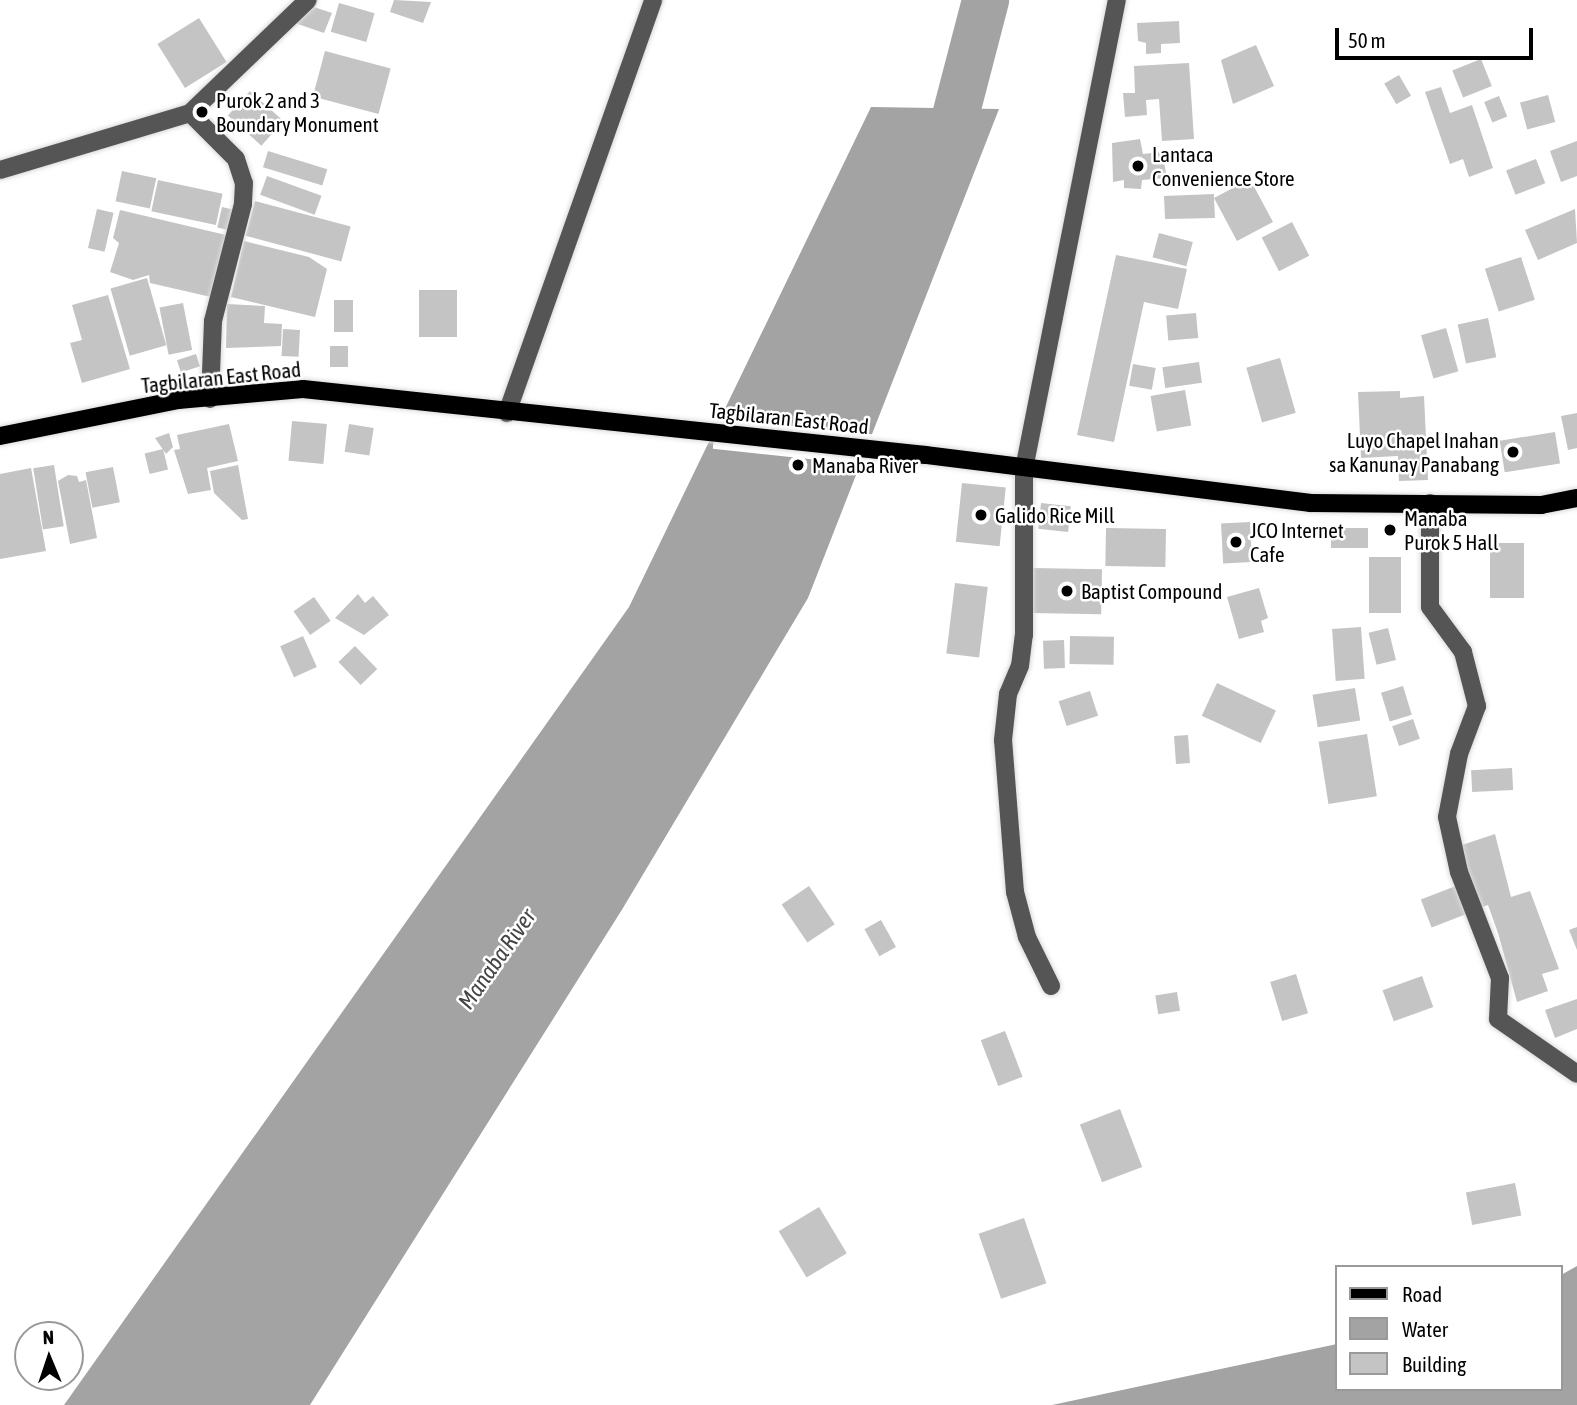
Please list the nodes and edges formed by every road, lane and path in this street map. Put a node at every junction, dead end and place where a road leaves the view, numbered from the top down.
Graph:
1 (308, 0) edge
2 (653, 0) edge
3 (1117, 0) edge
4 (190, 113) junction
5 (0, 170) edge
6 (210, 399) junction
7 (506, 413) junction
8 (0, 436) edge
9 (1024, 470) junction
10 (1577, 498) edge
11 (1430, 503) junction
12 (1051, 986) dead end
13 (1577, 1074) edge

1 - 4 street
2 - 7 street
3 - 9 street
4 - 5 street
4 - 6 street
6 - 7 main road, Tagbilaran East Road
6 - 8 main road, Tagbilaran East Road
7 - 9 main road, Tagbilaran East Road
9 - 11 main road, Tagbilaran East Road
9 - 12 street
10 - 11 main road, Tagbilaran East Road
11 - 13 street

